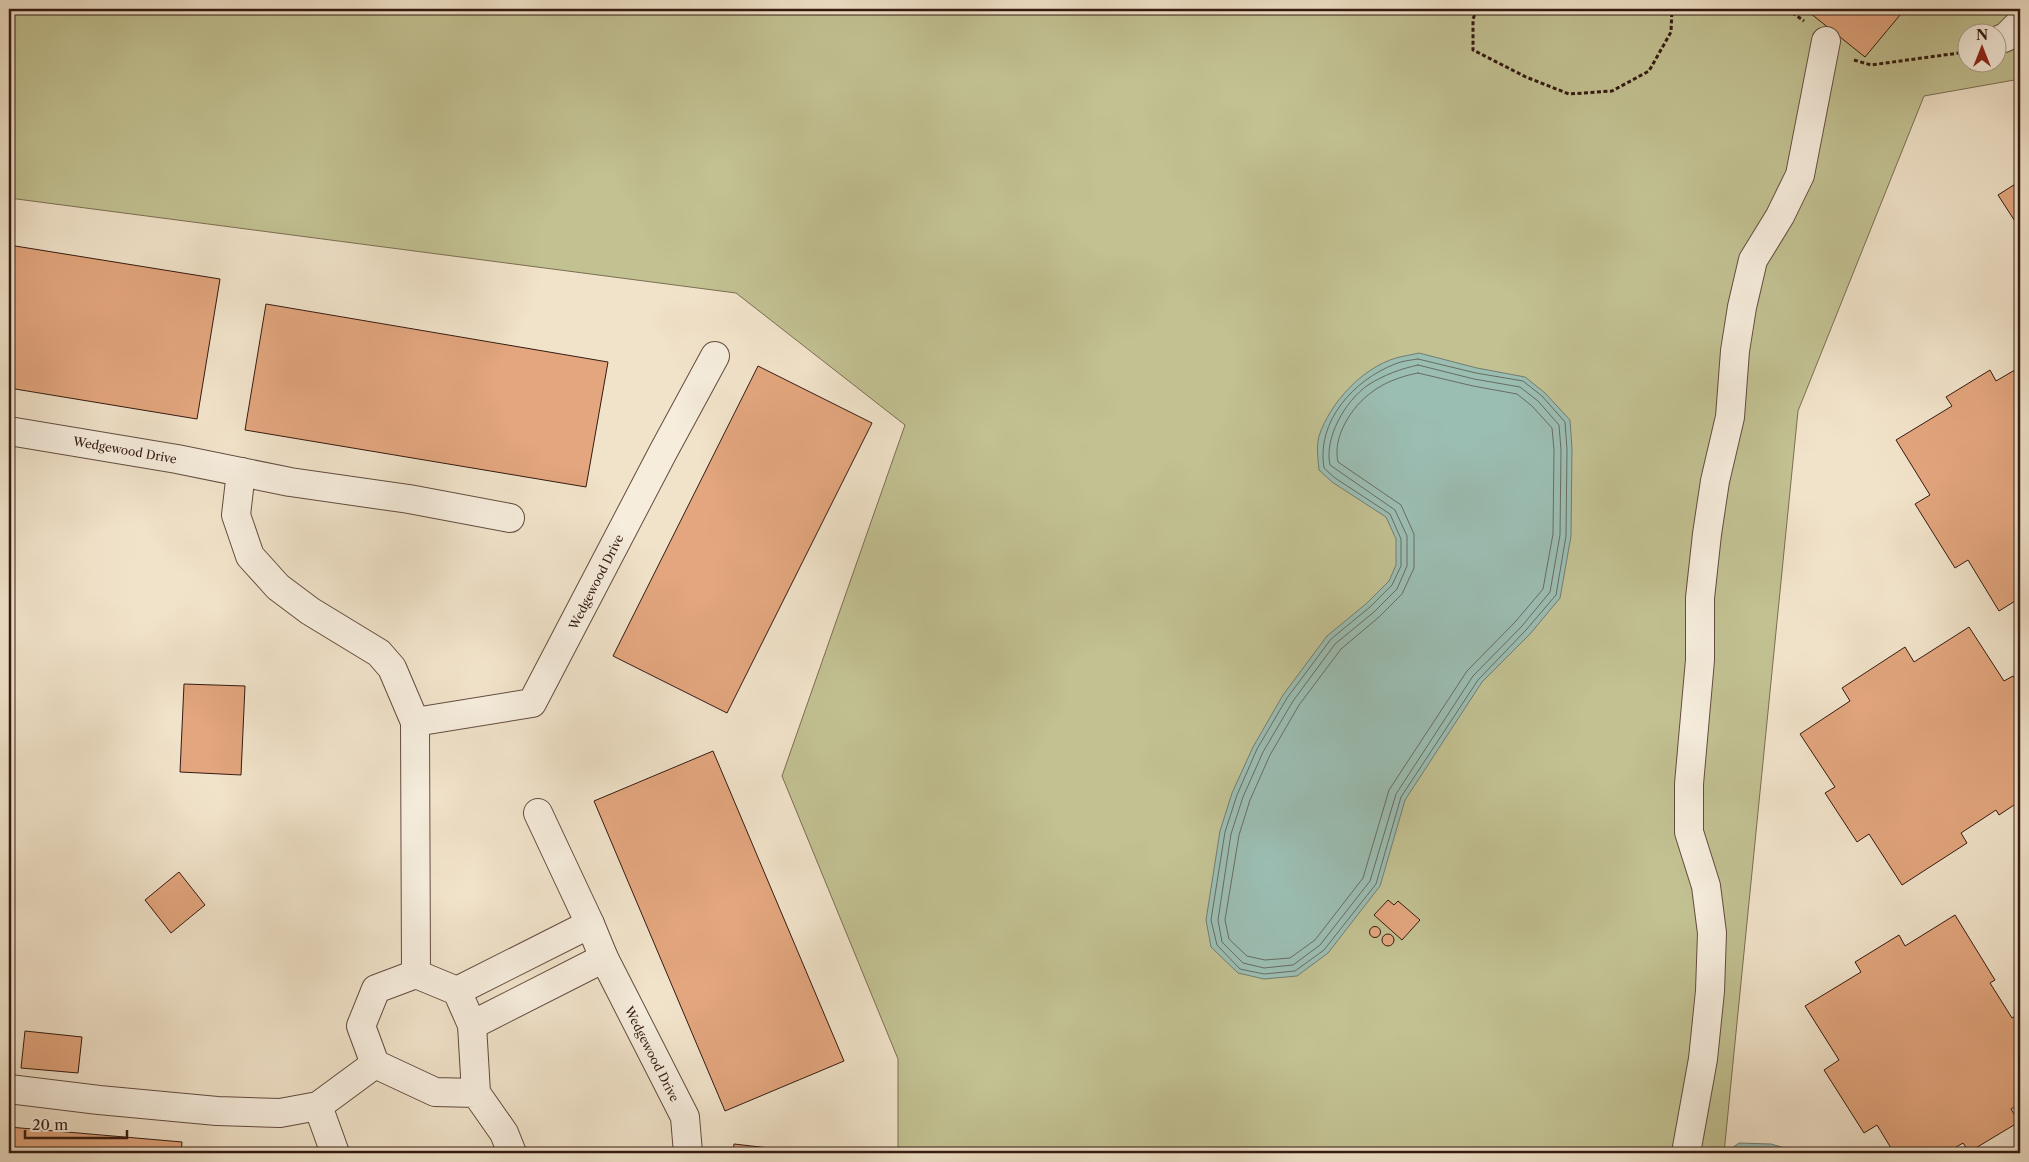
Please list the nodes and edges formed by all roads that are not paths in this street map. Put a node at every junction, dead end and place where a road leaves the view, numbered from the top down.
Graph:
1 (2020, 23) edge
2 (2006, 37) edge
3 (1826, 41) road end
4 (715, 356) dead end
5 (9, 431) edge
6 (241, 472) junction
7 (510, 518) dead end
8 (415, 722) junction
9 (538, 813) dead end
10 (590, 924) junction
11 (604, 958) junction
12 (416, 974) junction
13 (457, 990) junction
14 (472, 1025) junction
15 (375, 1064) junction
16 (9, 1089) edge
17 (476, 1093) junction
18 (318, 1106) junction
19 (335, 1153) edge
20 (512, 1153) edge
21 (688, 1153) edge
22 (1686, 1153) edge

1 - 2 street
3 - 22 street
4 - 8 street, Wedgewood Drive
5 - 6 street, Wedgewood Drive
6 - 7 street, Wedgewood Drive
6 - 8 street
8 - 12 street
9 - 10 street, Wedgewood Drive
10 - 11 street, Wedgewood Drive
10 - 13 street
11 - 14 street
11 - 21 street, Wedgewood Drive
12 - 13 street
12 - 15 street
13 - 14 street
14 - 17 street
15 - 17 street
15 - 18 street
16 - 18 street
17 - 20 street
18 - 19 street

